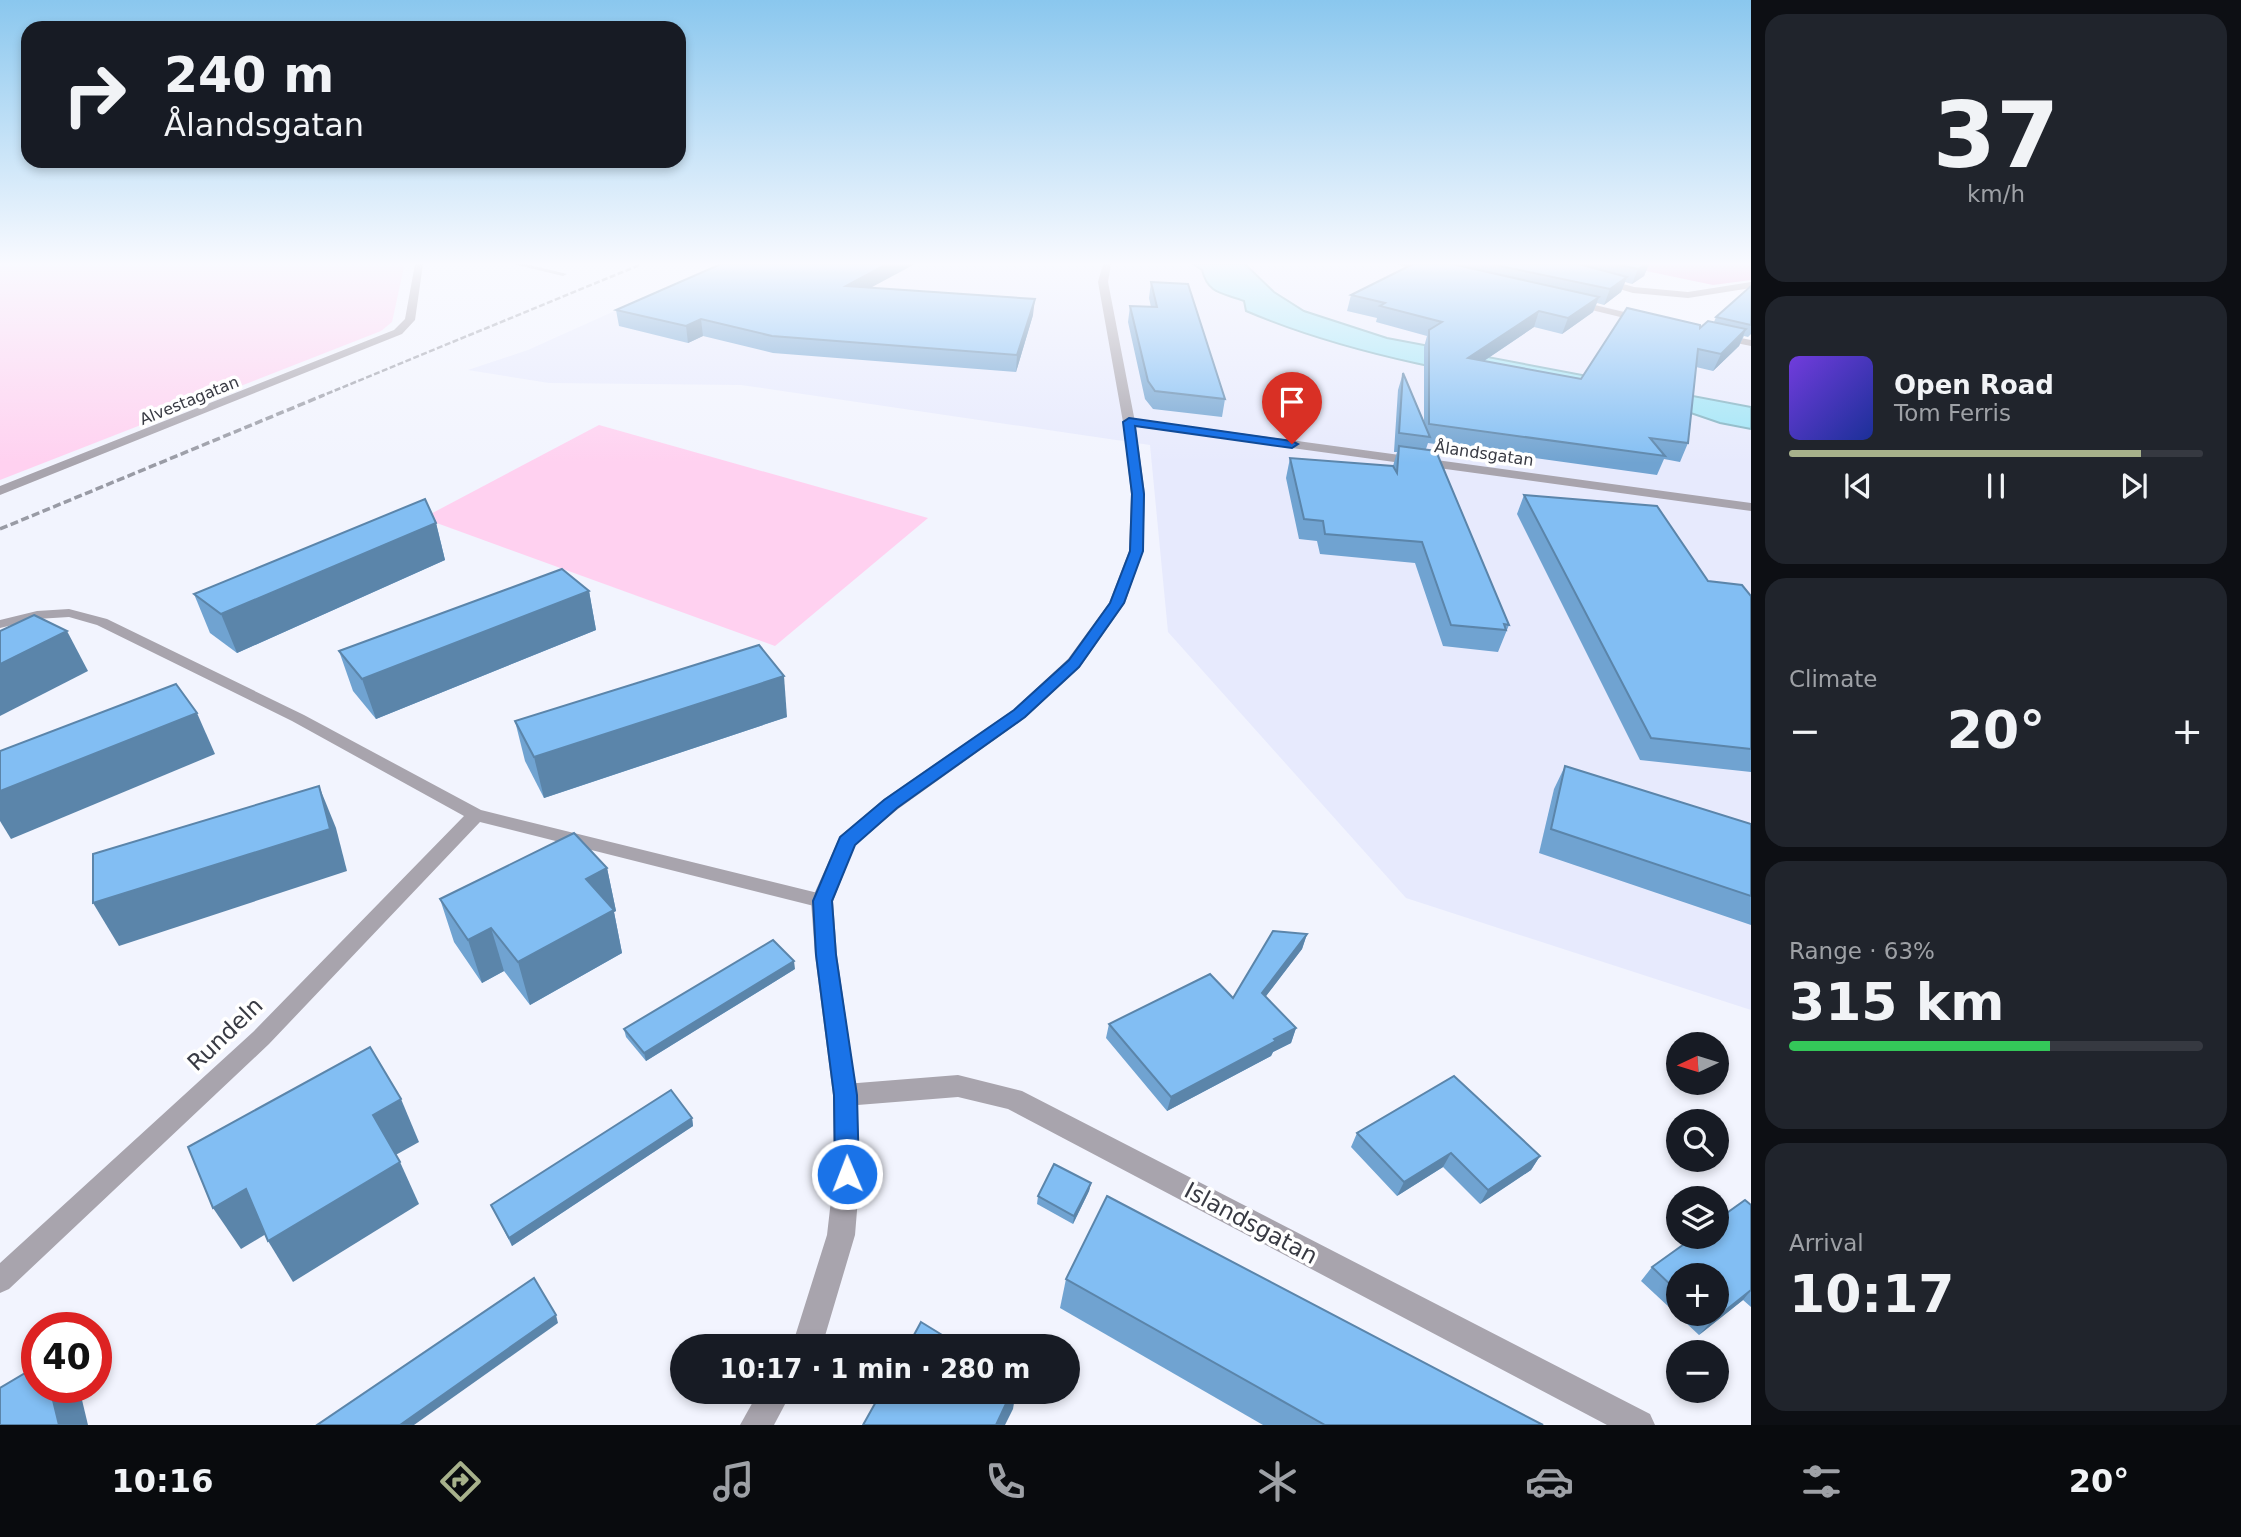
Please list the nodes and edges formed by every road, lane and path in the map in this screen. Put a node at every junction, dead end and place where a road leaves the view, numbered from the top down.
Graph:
1 (400, 330) edge
2 (1112, 330) edge
3 (1714, 336) edge
4 (1751, 343) edge
5 (1129, 422) junction
6 (0, 491) edge
7 (1751, 507) edge
8 (0, 624) edge
9 (476, 815) junction
10 (822, 901) junction
11 (845, 1095) junction
12 (0, 1280) edge
13 (811, 1334) edge
14 (769, 1404) edge
15 (755, 1425) edge
16 (1639, 1425) edge

1 - 6 street, Alvestagatan
2 - 5 street
3 - 4 street
5 - 7 street, Ålandsgatan
5 - 10 street
8 - 9 lane
9 - 10 lane
9 - 12 lane, Rundeln
10 - 11 street
11 - 13 street
11 - 16 street, Islandsgatan
14 - 15 street

